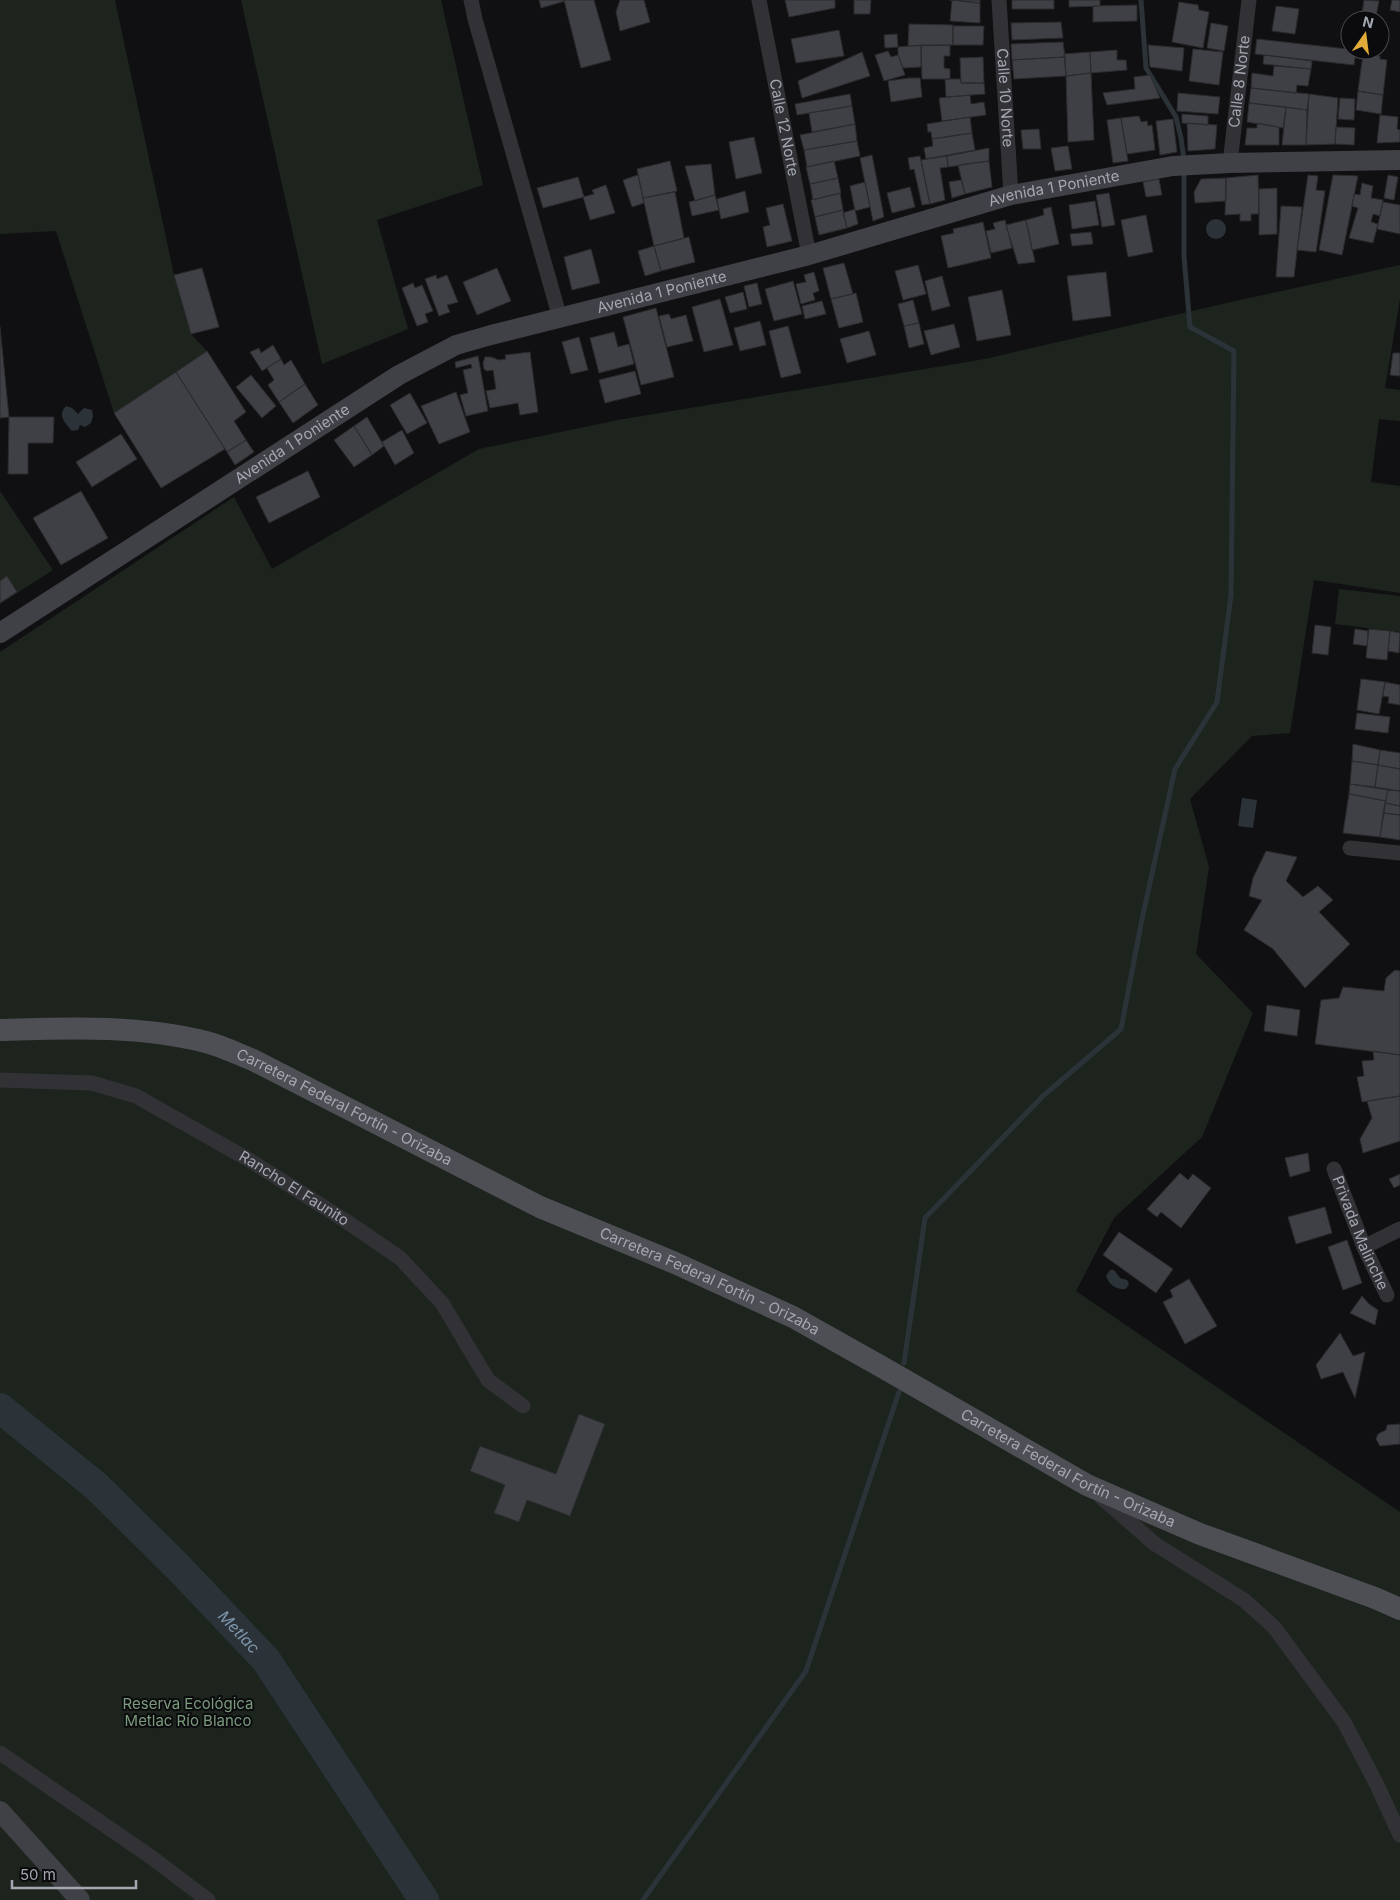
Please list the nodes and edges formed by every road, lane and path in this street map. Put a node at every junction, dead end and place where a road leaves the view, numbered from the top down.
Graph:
1 (471, 0) edge
2 (759, 0) edge
3 (998, 0) edge
4 (1249, 0) edge
5 (1400, 160) edge
6 (1230, 163) junction
7 (1011, 195) junction
8 (809, 255) junction
9 (560, 318) junction
10 (0, 633) edge
11 (1350, 848) dead end
12 (1400, 853) edge
13 (0, 1030) edge
14 (0, 1080) edge
15 (1334, 1169) dead end
16 (1400, 1229) edge
17 (1364, 1247) junction
18 (1387, 1295) dead end
19 (523, 1406) dead end
20 (1087, 1484) junction
21 (1400, 1609) edge
22 (0, 1753) edge
23 (0, 1811) edge
24 (1400, 1835) edge
25 (80, 1900) edge
26 (208, 1900) edge

1 - 9 street
2 - 8 street, Calle 12 Norte
3 - 7 street, Calle 10 Norte
4 - 6 street, Calle 8 Norte
5 - 6 street, Avenida 1 Poniente
6 - 7 street, Avenida 1 Poniente
7 - 8 street, Avenida 1 Poniente
8 - 9 street, Avenida 1 Poniente
9 - 10 street, Avenida 1 Poniente
11 - 12 street
13 - 20 main road, Carretera Federal Fortín - Orizaba
14 - 19 street, Rancho El Faunito
15 - 17 street, Privada Malinche
16 - 17 street
17 - 18 street, Privada Malinche
20 - 21 main road, Carretera Federal Fortín - Orizaba
20 - 24 street
22 - 26 street
23 - 25 street

